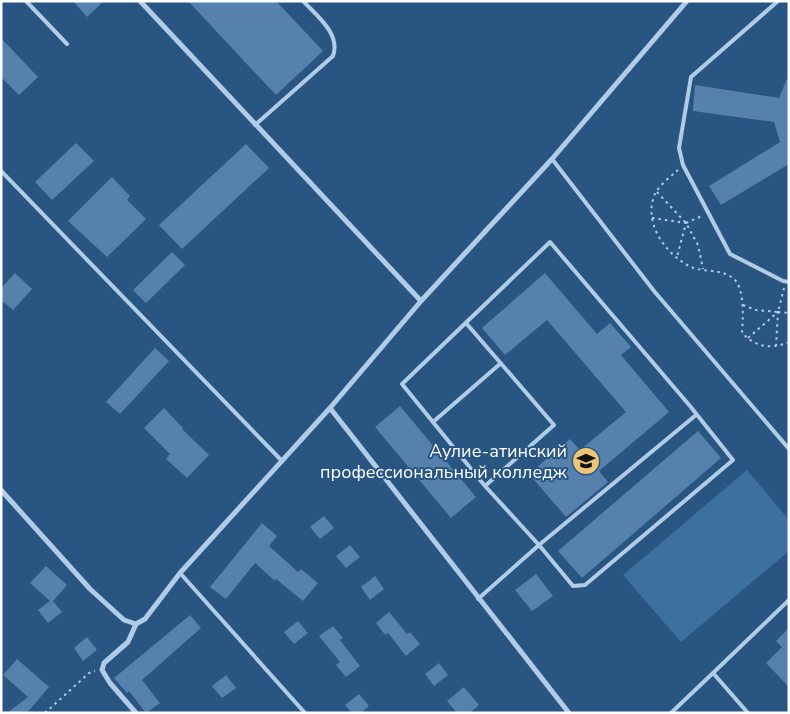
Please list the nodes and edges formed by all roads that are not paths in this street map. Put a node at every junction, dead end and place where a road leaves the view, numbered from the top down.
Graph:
1 (26, 1) edge
2 (140, 1) edge
3 (303, 1) edge
4 (687, 1) edge
5 (778, 1) edge
6 (67, 44) dead end
7 (255, 125) junction
8 (552, 159) junction
9 (1, 171) edge
10 (789, 282) edge
11 (421, 301) junction
12 (466, 322) junction
13 (501, 364) junction
14 (330, 408) junction
15 (696, 414) junction
16 (433, 422) junction
17 (789, 449) edge
18 (282, 461) junction
19 (485, 486) junction
20 (1, 490) edge
21 (539, 545) junction
22 (180, 573) junction
23 (478, 599) junction
24 (789, 600) edge
25 (136, 624) junction
26 (713, 673) junction
27 (136, 713) edge
28 (305, 713) edge
29 (569, 713) edge
30 (671, 713) edge
31 (748, 713) edge

1 - 6 lane
2 - 7 street
3 - 7 lane
4 - 8 street
5 - 10 lane
7 - 11 street
8 - 11 street
8 - 17 lane
9 - 18 lane
11 - 14 street
12 - 13 lane
12 - 15 lane
12 - 16 lane
13 - 16 lane
13 - 19 lane
14 - 18 street
14 - 23 street
15 - 21 lane
15 - 21 lane
16 - 19 lane
18 - 22 street
19 - 21 lane
20 - 25 street
21 - 23 lane
22 - 25 street
22 - 28 lane
23 - 29 street
24 - 26 lane
25 - 27 street
26 - 30 lane
26 - 31 lane

